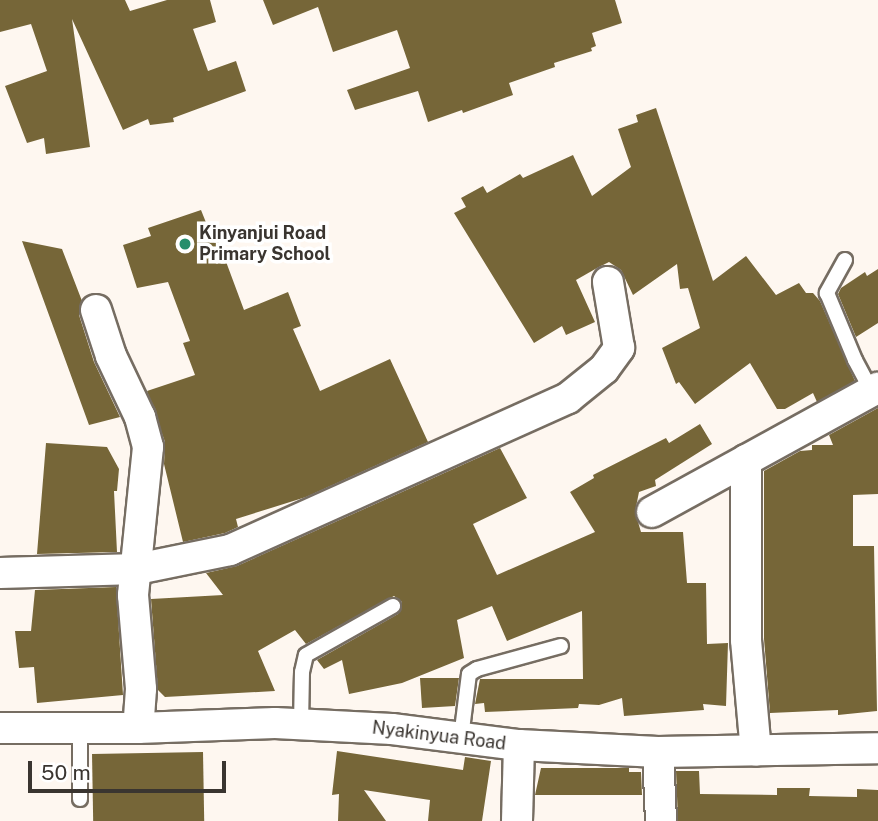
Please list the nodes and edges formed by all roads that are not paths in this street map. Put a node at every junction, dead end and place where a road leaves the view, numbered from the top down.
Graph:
1 (845, 260) dead end
2 (608, 282) dead end
3 (96, 310) dead end
4 (875, 390) edge
5 (746, 460) junction
6 (652, 512) dead end
7 (137, 569) junction
8 (0, 573) edge
9 (393, 606) dead end
10 (561, 646) dead end
11 (301, 724) junction
12 (0, 728) edge
13 (80, 728) junction
14 (138, 728) junction
15 (461, 738) junction
16 (519, 746) junction
17 (878, 748) edge
18 (757, 751) junction
19 (658, 752) junction
20 (79, 799) dead end
21 (517, 821) edge
22 (661, 821) edge

1 - 4 lane
2 - 7 street
3 - 7 street
4 - 5 street
5 - 6 street
5 - 18 street
7 - 8 street
7 - 14 street
9 - 11 lane
10 - 15 lane
11 - 14 street, Nyakinyua Road
11 - 15 street, Nyakinyua Road
12 - 13 street, Nyakinyua Road
13 - 14 street, Nyakinyua Road
13 - 20 lane
15 - 16 street, Nyakinyua Road
16 - 19 street, Nyakinyua Road
16 - 21 street
17 - 18 street, Nyakinyua Road
18 - 19 street, Nyakinyua Road
19 - 22 street

